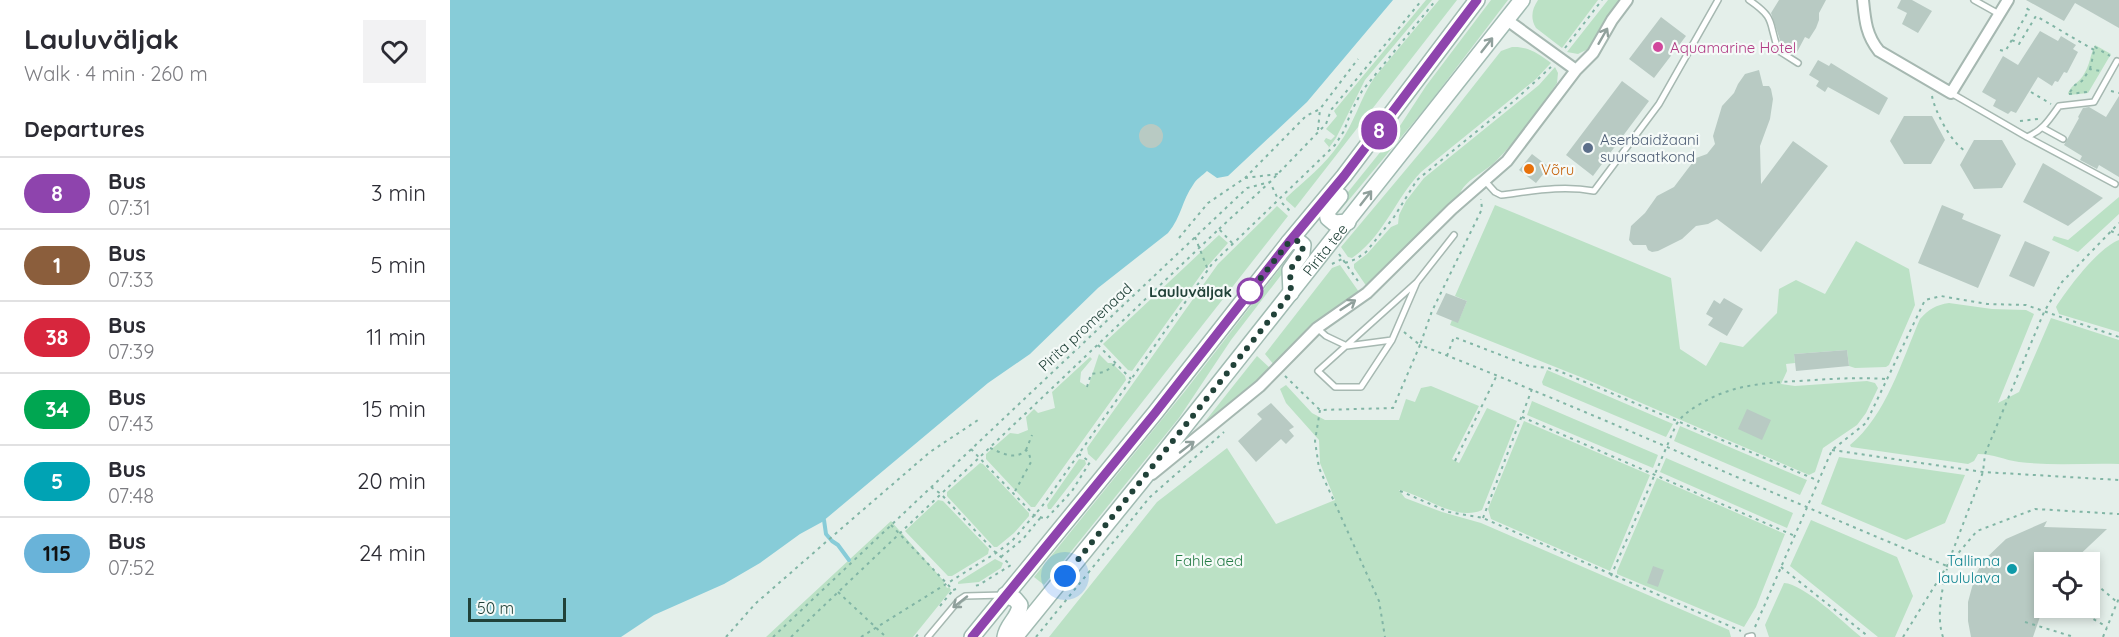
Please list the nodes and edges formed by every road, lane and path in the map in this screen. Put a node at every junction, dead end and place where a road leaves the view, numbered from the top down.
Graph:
1 (1422, 0) edge
2 (1436, 0) edge
3 (1477, 0) edge
4 (1522, 0) edge
5 (1602, 0) edge
6 (1627, 0) edge
7 (1718, 0) edge
8 (1749, 0) edge
9 (1863, 0) edge
10 (1974, 0) edge
11 (2008, 0) edge
12 (2025, 7) dead end
13 (1999, 14) junction
14 (1507, 20) junction
15 (2012, 40) junction
16 (2000, 50) dead end
17 (2094, 50) junction
18 (2109, 55) junction
19 (1558, 57) junction
20 (1358, 59) dead end
21 (2118, 61) edge
22 (1798, 63) dead end
23 (2090, 69) junction
24 (1576, 70) junction
25 (2100, 71) junction
26 (2095, 80) dead end
27 (1934, 83) junction
28 (2089, 89) dead end
29 (2031, 92) dead end
30 (1951, 93) junction
31 (2069, 94) junction
32 (2062, 106) junction
33 (1320, 109) junction
34 (2014, 121) dead end
35 (2043, 128) junction
36 (1318, 132) junction
37 (2027, 137) junction
38 (2063, 139) dead end
39 (1965, 151) dead end
40 (1278, 174) junction
41 (1344, 176) junction
42 (1245, 178) junction
43 (1484, 180) junction
44 (1270, 182) junction
45 (2115, 184) dead end
46 (1479, 196) dead end
47 (1277, 197) dead end
48 (1282, 203) dead end
49 (1292, 213) dead end
50 (1348, 222) junction
51 (2119, 224) edge
52 (1220, 229) junction
53 (2111, 231) junction
54 (1454, 235) dead end
55 (2119, 235) edge
56 (1195, 237) junction
57 (1179, 238) dead end
58 (1289, 242) junction
59 (1233, 244) junction
60 (1199, 248) junction
61 (1342, 259) dead end
62 (1345, 263) dead end
63 (1332, 264) dead end
64 (1208, 270) junction
65 (1417, 282) junction
66 (1291, 293) junction
67 (2044, 312) junction
68 (1317, 328) junction
69 (2119, 337) edge
70 (1392, 340) junction
71 (1098, 345) junction
72 (1420, 345) dead end
73 (1347, 346) junction
74 (1438, 352) dead end
75 (1447, 356) junction
76 (1116, 363) junction
77 (1274, 370) junction
78 (1497, 375) junction
79 (1286, 377) dead end
80 (1131, 379) junction
81 (1887, 380) junction
82 (1087, 387) dead end
83 (1532, 389) junction
84 (1320, 410) dead end
85 (1522, 417) junction
86 (978, 420) dead end
87 (1677, 422) junction
88 (1227, 430) dead end
89 (1032, 435) dead end
90 (990, 448) junction
91 (1667, 448) junction
92 (971, 449) junction
93 (1026, 450) junction
94 (1832, 450) junction
95 (1079, 454) junction
96 (980, 457) junction
97 (1455, 461) dead end
98 (1983, 472) junction
99 (1655, 474) junction
100 (2119, 480) edge
101 (1819, 482) junction
102 (1140, 483) junction
103 (932, 487) junction
104 (1400, 491) dead end
105 (1014, 493) junction
106 (941, 494) junction
107 (1808, 509) junction
108 (2119, 514) edge
109 (1034, 515) junction
110 (1041, 517) junction
111 (1483, 518) junction
112 (891, 525) junction
113 (899, 534) junction
114 (1795, 536) junction
115 (996, 553) junction
116 (1001, 557) junction
117 (1947, 566) junction
118 (1781, 567) junction
119 (1611, 576) junction
120 (949, 584) junction
121 (969, 586) dead end
122 (960, 588) dead end
123 (2100, 588) edge
124 (838, 592) junction
125 (1005, 595) junction
126 (2119, 598) edge
127 (2117, 602) junction
128 (2091, 618) edge
129 (2025, 622) dead end
130 (2107, 627) junction
131 (875, 628) junction
132 (1750, 636) edge
133 (726, 637) edge
134 (773, 637) edge
135 (791, 637) edge
136 (861, 637) edge
137 (886, 637) edge
138 (928, 637) edge
139 (972, 637) edge
140 (1005, 637) edge
141 (1015, 637) edge
142 (1036, 637) edge
143 (1385, 637) edge
144 (1869, 637) edge
145 (1903, 637) edge
146 (1943, 637) edge
147 (2074, 637) edge
148 (2103, 637) edge

1 - 36 path, Pirita promenaad
2 - 59 path
3 - 41 main road
4 - 14 main road, Pirita tee
5 - 19 path
24 -> 6 street
7 - 43 lane
8 - 22 lane
9 - 27 street
10 - 13 lane
11 - 13 street
12 - 15 path
13 - 30 street
14 - 19 street
50 -> 14 main road, Pirita tee
15 - 16 path
15 - 17 path
17 - 18 path
17 - 23 path
18 - 21 path
18 - 25 path
19 - 24 street
19 - 62 path
20 - 33 path
21 - 32 lane
23 - 25 path
23 - 31 path
24 - 43 street
25 - 26 path
27 - 30 street
27 - 39 path
28 - 31 path
29 - 32 path
30 - 37 lane
31 - 32 path
32 - 34 path
32 - 35 lane
33 - 36 path
33 - 42 path
35 - 37 lane
35 - 38 lane
36 - 40 path, Pirita promenaad
37 - 45 lane
40 - 42 path
40 - 44 path, Pirita promenaad
41 - 50 main road
41 - 58 main road
42 - 57 path
68 -> 43 street
44 - 47 path
44 - 52 path
44 - 56 path, Pirita promenaad
46 - 72 path
48 - 49 path
50 - 66 main road, Pirita tee
51 - 53 path
52 - 59 path
52 - 60 path
53 - 55 path
53 - 67 path
54 - 65 lane
56 - 60 path
56 - 92 path, Pirita promenaad
58 - 66 main road
58 - 125 main road
59 - 64 path
60 - 64 path
60 - 71 path
61 - 63 path
64 - 80 path
65 - 70 lane
65 - 73 lane
66 - 102 main road, Pirita tee
67 - 69 path
67 - 81 path
67 - 98 path
68 - 73 lane
68 - 77 street
70 - 73 lane
70 - 73 lane
71 - 76 path
71 - 90 path
74 - 75 path
75 - 78 path
75 - 87 path
76 - 80 path
76 - 82 path
77 - 79 path
102 -> 77 street
78 - 83 path
78 - 97 path
80 - 95 path
81 - 87 path
81 - 94 path
83 - 85 path
83 - 91 path
84 - 143 path
85 - 99 path
85 - 111 path
86 - 133 path
87 - 91 path
87 - 101 path
88 - 142 path
89 - 93 path
90 - 93 path
90 - 96 path
91 - 99 path
91 - 107 path
92 - 96 path
92 - 103 path, Pirita promenaad
93 - 105 path
94 - 98 path
94 - 101 path
95 - 109 path
95 - 110 path
96 - 105 path
96 - 106 path
98 - 100 path
98 - 117 path
99 - 114 path
99 - 119 path
101 - 107 path
102 - 141 main road, Pirita tee
103 - 106 path
103 - 112 path, Pirita promenaad
104 - 111 path
105 - 109 path
106 - 113 path
106 - 115 path
107 - 114 path
107 - 117 path
108 - 117 path
109 - 110 path
109 - 115 path
110 - 116 path
111 - 119 path
112 - 113 path
112 - 134 path, Pirita promenaad
113 - 120 path
113 - 124 path
114 - 118 path
115 - 116 path
115 - 120 path
116 - 121 path
117 - 145 path
117 - 146 path
118 - 132 path
118 - 144 path
119 - 132 path
120 - 122 path
120 - 131 path
123 - 127 path
124 - 131 path
124 - 135 path
125 -> 138 lane
125 - 139 main road
125 - 140 main road
126 - 127 path
127 - 130 path
128 - 130 path
129 - 147 path
130 - 148 path
131 - 136 path
131 - 137 path

